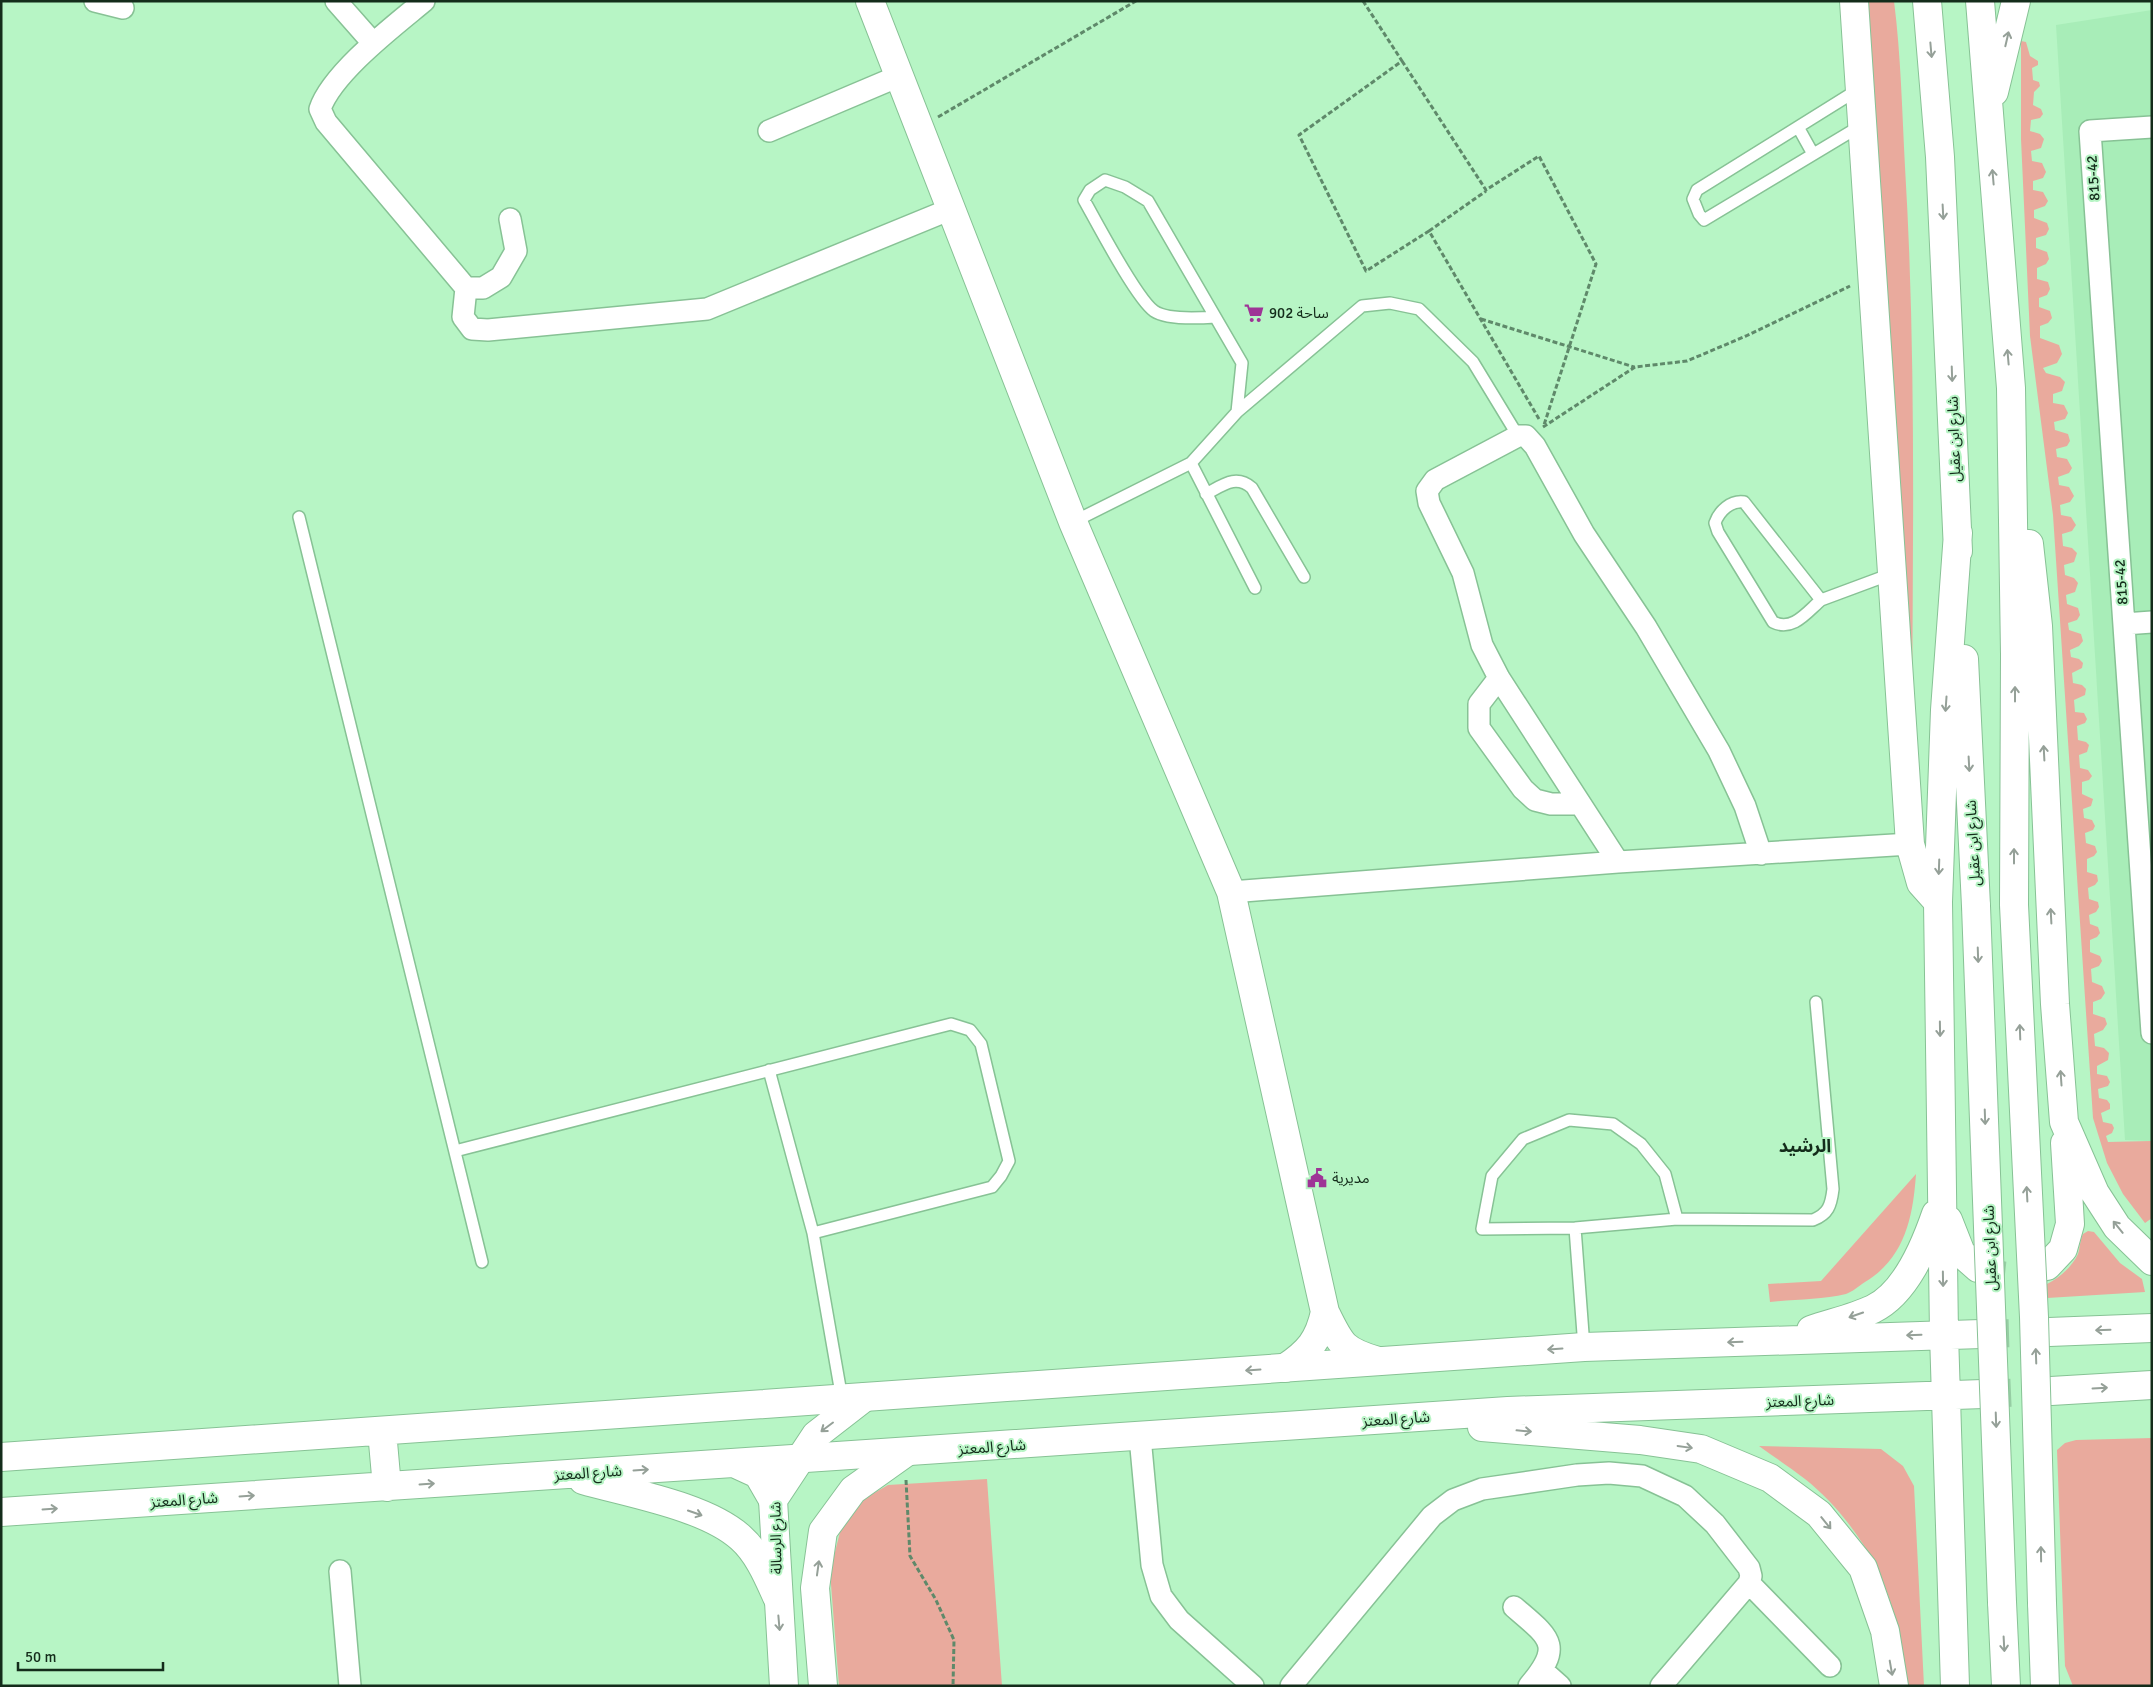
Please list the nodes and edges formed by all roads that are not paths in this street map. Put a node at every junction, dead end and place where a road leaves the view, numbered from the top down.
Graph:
1 (95, 1) edge
2 (336, 1) edge
3 (424, 1) edge
4 (870, 1) edge
5 (1854, 1) edge
6 (1927, 1) edge
7 (1980, 1) edge
8 (2016, 1) edge
9 (123, 8) dead end
10 (373, 43) junction
11 (899, 76) junction
12 (1861, 88) junction
13 (1988, 120) junction
14 (1864, 124) junction
15 (1798, 127) junction
16 (2152, 127) edge
17 (769, 131) dead end
18 (1813, 154) junction
19 (950, 209) junction
20 (510, 219) dead end
21 (466, 288) junction
22 (1216, 317) junction
23 (2011, 388) junction
24 (1237, 412) junction
25 (1518, 436) junction
26 (1191, 464) junction
27 (1206, 494) junction
28 (299, 517) dead end
29 (1073, 522) junction
30 (1958, 533) junction
31 (1891, 574) junction
32 (1304, 578) dead end
33 (1255, 588) dead end
34 (1821, 600) junction
35 (2152, 622) edge
36 (2124, 624) junction
37 (1499, 678) junction
38 (1580, 804) junction
39 (1910, 844) junction
40 (1761, 854) junction
41 (1618, 862) junction
42 (1231, 892) junction
43 (1938, 902) junction
44 (1816, 1002) dead end
45 (2152, 1033) edge
46 (769, 1070) junction
47 (2064, 1122) junction
48 (455, 1151) junction
49 (1942, 1196) junction
50 (1677, 1219) junction
51 (1575, 1228) junction
52 (813, 1233) junction
53 (482, 1262) dead end
54 (2152, 1262) edge
55 (2047, 1266) tunnel mouth
56 (1978, 1268) tunnel mouth
57 (1325, 1312) junction
58 (2152, 1328) edge
59 (2049, 1332) tunnel mouth
60 (1944, 1334) junction
61 (1981, 1334) tunnel mouth
62 (1778, 1340) junction
63 (1584, 1347) junction
64 (1378, 1361) junction
65 (1285, 1368) junction
66 (2152, 1385) edge
67 (2051, 1390) tunnel mouth
68 (1983, 1394) tunnel mouth
69 (1945, 1396) junction
70 (854, 1398) junction
71 (1388, 1420) junction
72 (382, 1431) junction
73 (1140, 1437) junction
74 (905, 1453) junction
75 (1, 1456) edge
76 (798, 1459) junction
77 (734, 1463) junction
78 (564, 1475) junction
79 (387, 1487) junction
80 (773, 1500) junction
81 (1, 1512) edge
82 (340, 1571) dead end
83 (1749, 1583) junction
84 (777, 1597) junction
85 (1514, 1607) dead end
86 (2043, 1649) junction
87 (1830, 1666) dead end
88 (1536, 1678) edge
89 (350, 1686) edge
90 (784, 1686) edge
91 (823, 1686) edge
92 (1253, 1686) edge
93 (1291, 1686) edge
94 (1560, 1686) edge
95 (1662, 1686) edge
96 (1894, 1686) edge
97 (1955, 1686) edge
98 (2006, 1686) edge
99 (2045, 1686) edge
100 (2053, 1686) edge

1 - 9 street
2 - 10 street
3 - 10 street
4 - 11 main road
5 - 12 main road
6 -> 30 main road, شارع ابن عقيل
7 - 13 main road
13 -> 8 main road
10 - 21 street
11 - 17 street
11 - 19 main road
12 - 14 main road
12 - 15 lane
23 -> 13 main road
14 - 18 lane
14 - 31 main road
15 - 18 lane
15 - 18 lane
16 - 36 street, 815-42
19 - 21 street
19 - 29 main road
20 - 21 street
22 - 22 lane
22 - 24 lane
47 -> 23 main road
86 -> 23 main road, bridge
24 - 25 lane
24 - 26 lane
25 - 37 street
25 - 40 street
26 - 27 lane
26 - 29 lane
27 - 32 lane
27 - 33 lane
28 - 48 lane
29 - 42 main road
30 -> 43 main road
30 -> 98 main road, شارع ابن عقيل, bridge
31 - 34 lane
31 - 39 main road
34 - 34 lane
35 - 36 street
36 - 45 street, 815-42
37 - 38 street
37 - 38 street
38 - 41 street
39 - 40 street
39 - 43 main road
40 - 41 street
41 - 42 street
42 - 57 main road
43 -> 49 main road
44 - 50 lane
46 - 48 lane
46 - 52 lane
46 - 52 lane
54 -> 47 main road
47 - 55 main road
48 - 53 lane
49 - 56 main road
49 -> 60 main road
49 -> 62 main road
50 - 51 lane
50 - 51 lane
51 - 63 lane
52 - 70 lane
57 - 64 main road
57 - 65 main road
58 -> 59 main road
60 - 61 main road
60 -> 62 main road
60 - 69 main road
62 -> 63 main road
63 -> 64 main road
64 - 65 main road
65 -> 70 main road
67 -> 66 main road
68 - 69 main road, شارع المعتز
69 - 71 main road, شارع المعتز
69 - 97 main road
70 - 72 main road
70 -> 76 main road, شارع الرسالة
71 - 73 main road, شارع المعتز
71 -> 96 main road
72 - 75 main road
72 - 79 main road
73 - 74 main road, شارع المعتز
73 - 92 street
74 - 76 main road, شارع المعتز
91 -> 74 main road
76 - 77 main road, شارع المعتز
76 - 80 main road, شارع الرسالة
78 -> 77 main road, شارع المعتز
77 - 80 main road
79 -> 78 main road, شارع المعتز
78 -> 84 main road
81 -> 79 main road, شارع المعتز
80 - 84 main road, شارع الرسالة
82 - 89 street
83 - 87 street
83 - 93 street
83 - 95 street
84 -> 90 main road, شارع الرسالة
85 - 88 street
86 - 99 main road
86 - 100 main road
88 - 94 street

